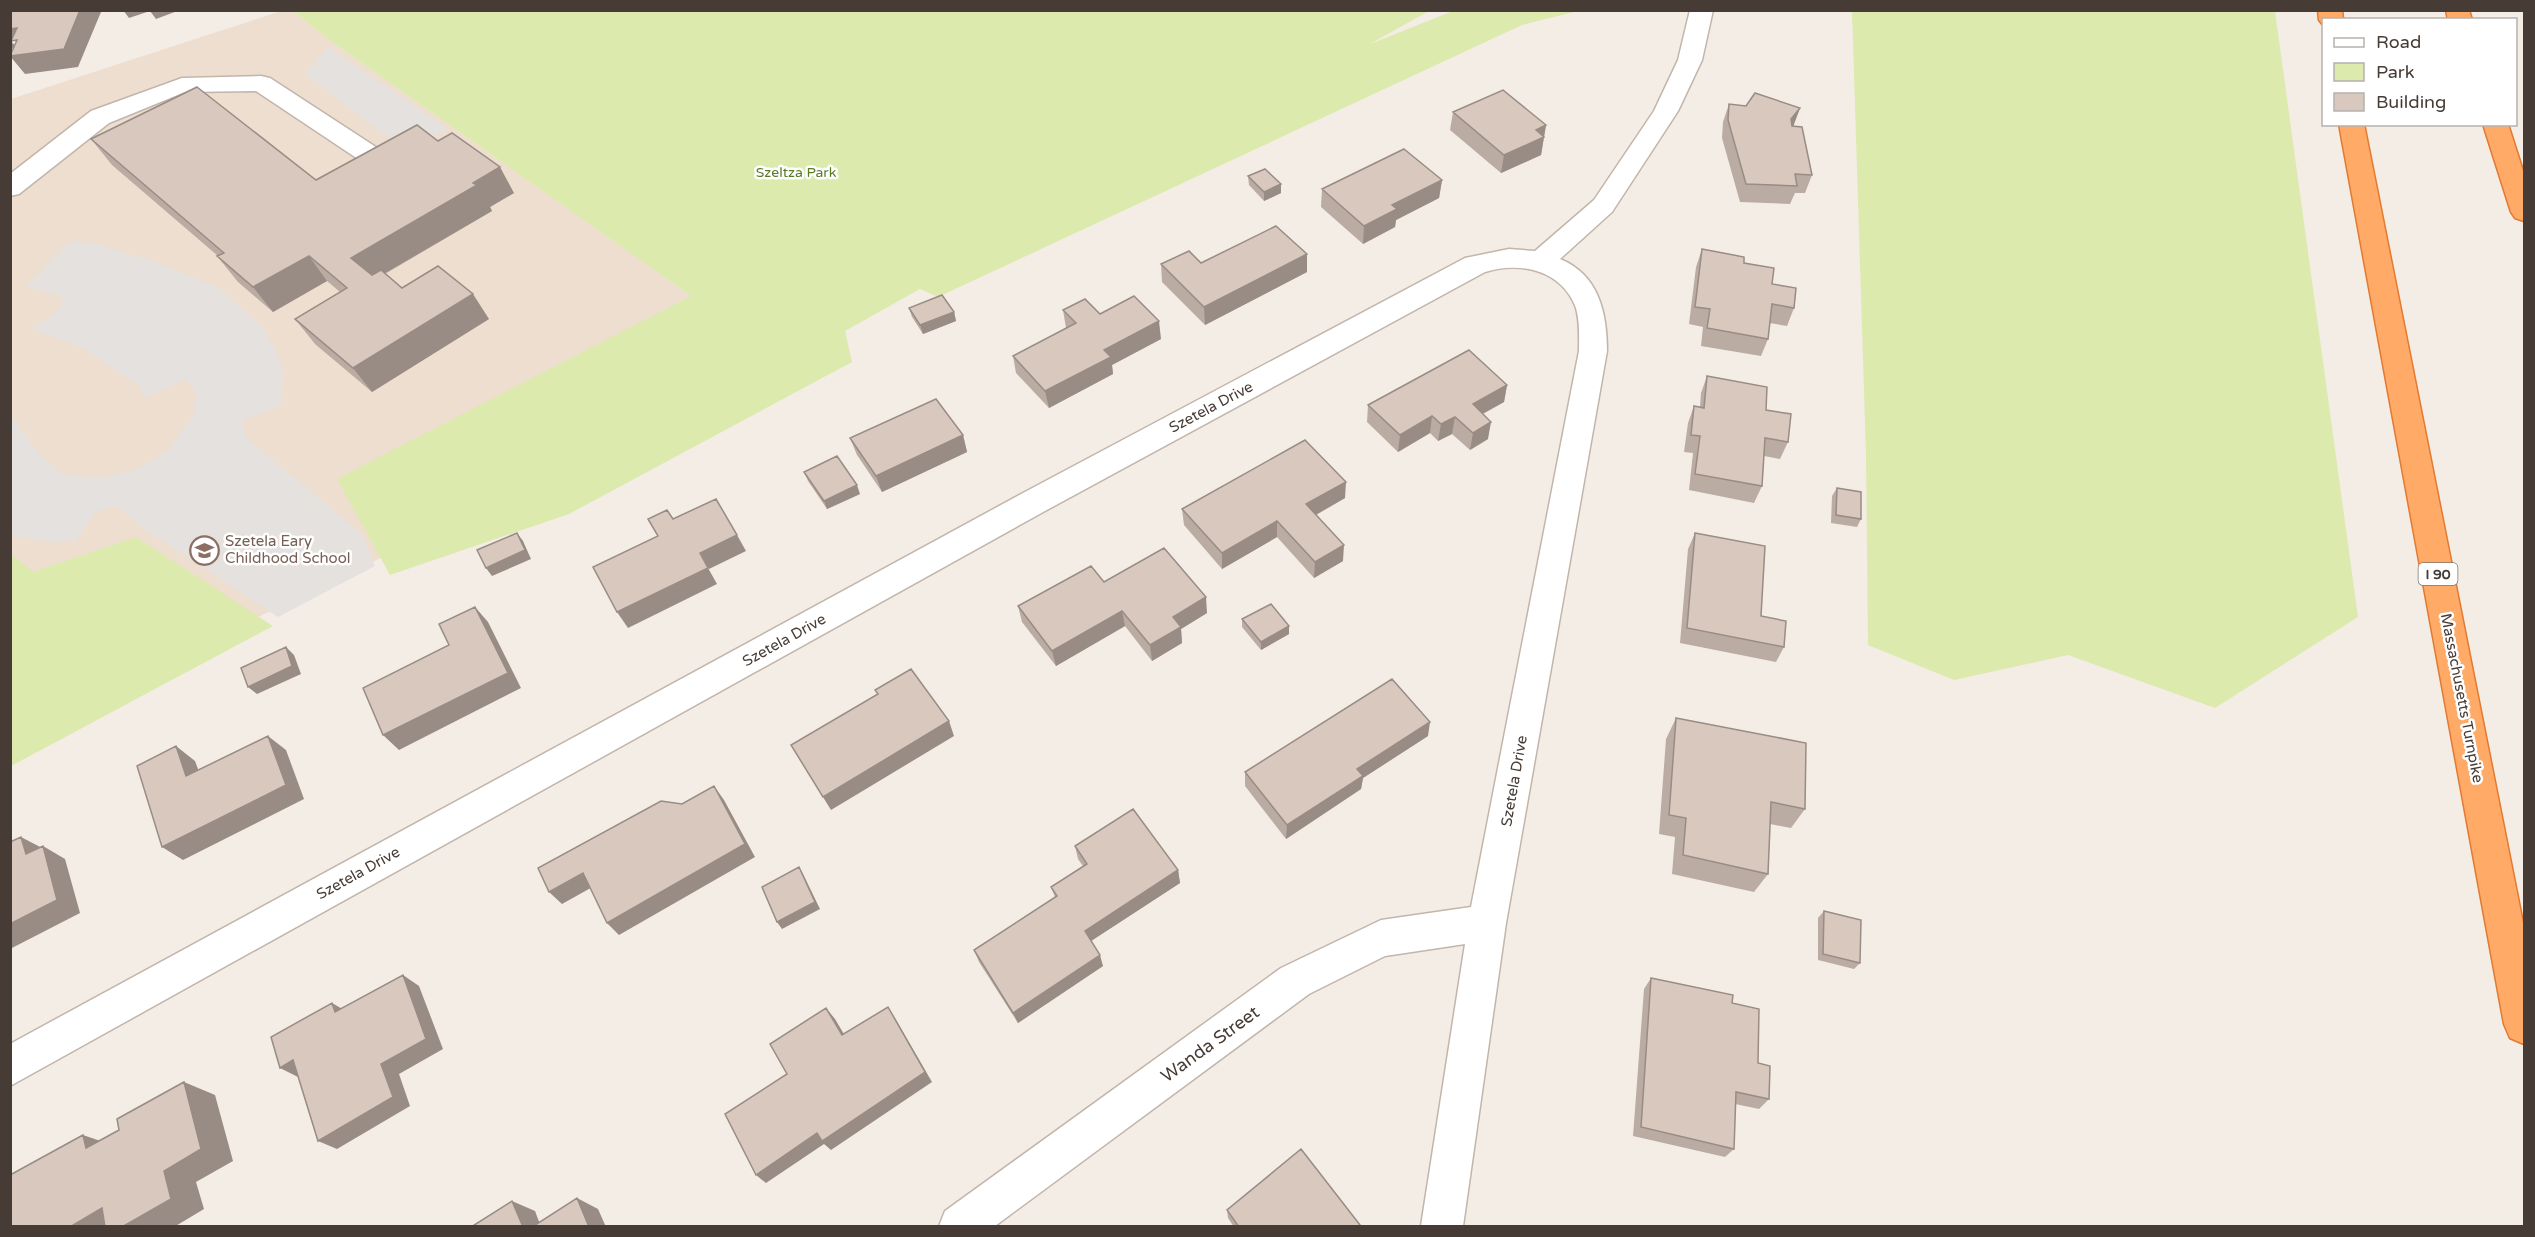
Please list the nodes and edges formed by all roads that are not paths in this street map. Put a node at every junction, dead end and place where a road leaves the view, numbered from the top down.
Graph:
1 (1702, 10) edge
2 (2352, 126) edge
3 (2496, 126) edge
4 (373, 158) edge
5 (10, 188) edge
6 (2524, 212) edge
7 (1541, 261) junction
8 (1487, 923) junction
9 (2524, 1024) edge
10 (10, 1066) edge
11 (960, 1227) edge
12 (1442, 1227) edge

1 - 7 street
2 - 9 highway, Massachusetts Turnpike / I 90
3 - 6 highway
4 - 5 street
7 - 8 street, Szetela Drive
7 - 10 street, Szetela Drive
8 - 11 street, Wanda Street
8 - 12 street, Szetela Drive

